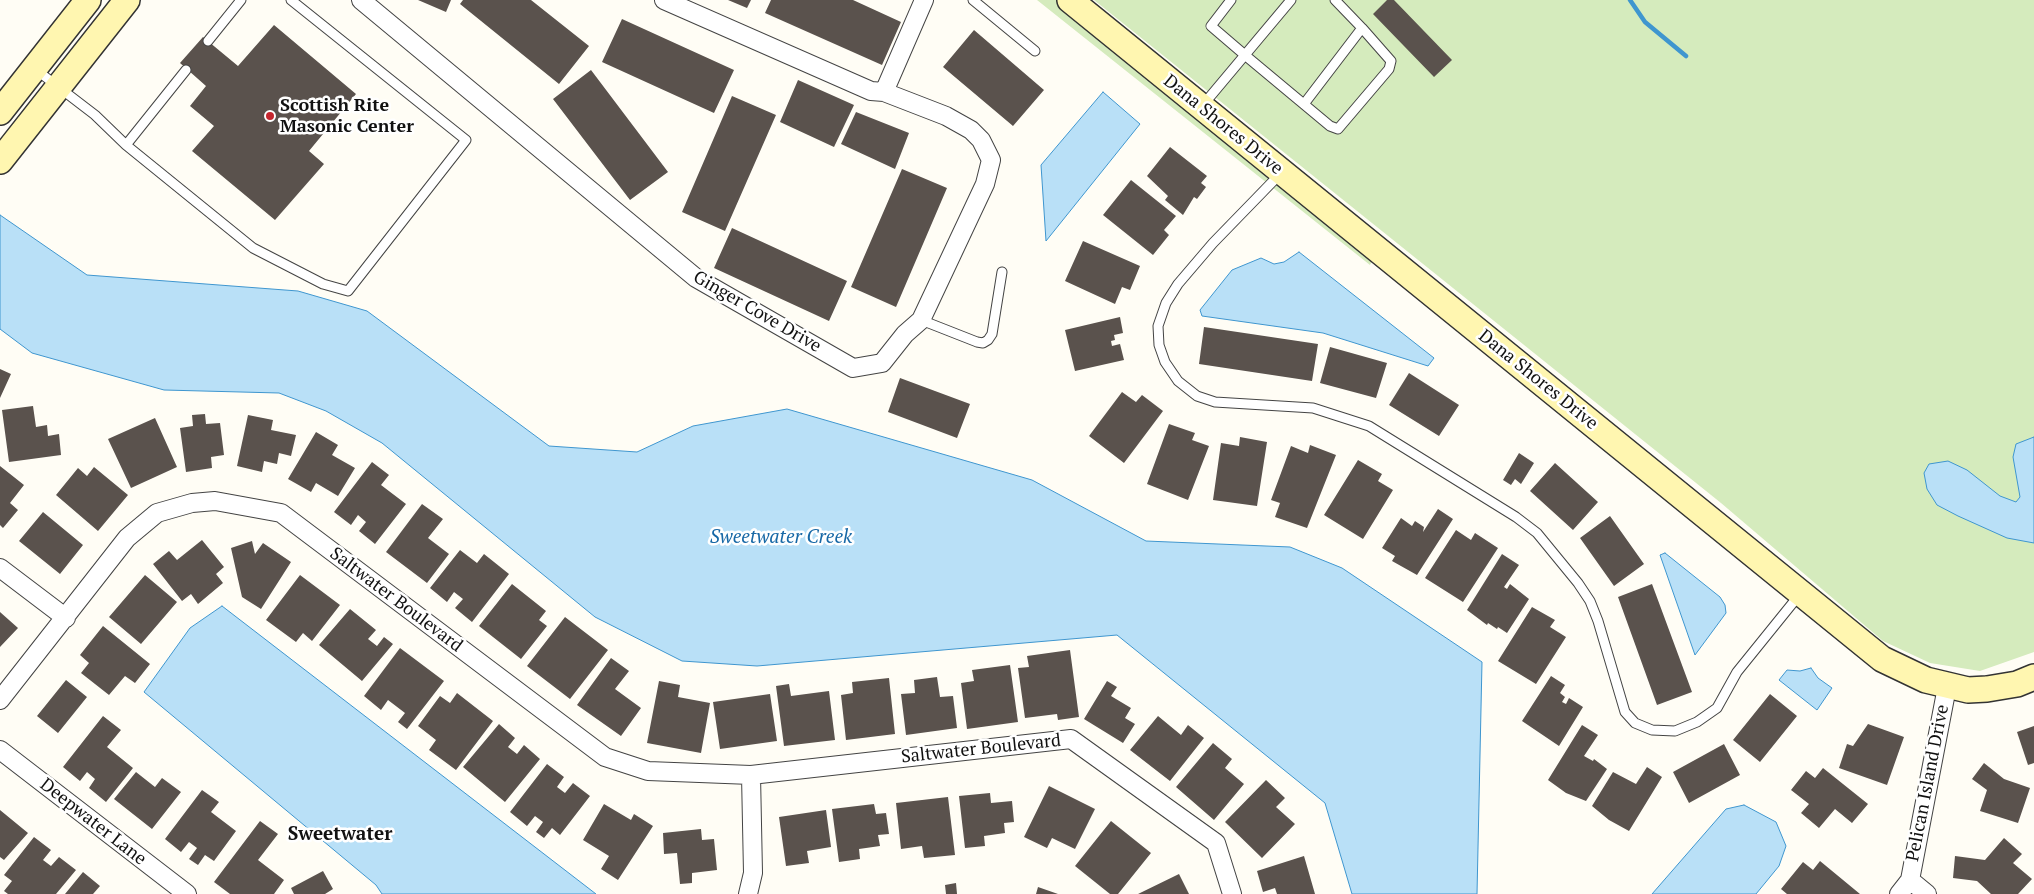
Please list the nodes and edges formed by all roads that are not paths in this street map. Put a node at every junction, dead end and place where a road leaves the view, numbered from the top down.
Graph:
1 (88, 0) edge
2 (127, 0) edge
3 (241, 0) edge
4 (291, 0) edge
5 (361, 0) edge
6 (664, 0) edge
7 (924, 0) edge
8 (973, 0) edge
9 (1070, 0) edge
10 (1232, 0) edge
11 (1290, 0) edge
12 (1335, 0) edge
13 (1362, 28) junction
14 (208, 41) dead end
15 (1035, 51) dead end
16 (1246, 56) junction
17 (34, 68) junction
18 (186, 70) dead end
19 (58, 87) junction
20 (884, 92) junction
21 (1304, 104) junction
22 (1202, 107) junction
23 (0, 112) edge
24 (126, 145) junction
25 (0, 161) edge
26 (1281, 172) junction
27 (1002, 272) dead end
28 (922, 320) junction
29 (0, 568) edge
30 (1800, 594) junction
31 (66, 618) junction
32 (2034, 676) edge
33 (1947, 687) junction
34 (0, 700) edge
35 (0, 750) edge
36 (751, 775) junction
37 (1904, 887) edge
38 (186, 894) edge
39 (748, 894) edge
40 (1232, 894) edge
41 (1927, 894) edge

1 - 17 street
2 - 19 street
3 - 14 lane
4 - 24 lane
5 - 28 street, Ginger Cove Drive
6 - 20 street, Ginger Cove Drive
7 - 20 street
8 - 15 lane
9 - 22 street, Dana Shores Drive
10 - 16 lane
11 - 16 lane
12 - 13 lane
13 - 21 lane
13 - 21 lane
16 - 21 lane
16 - 22 lane
17 - 19 lane
17 - 23 street
18 - 24 lane
19 - 24 lane
19 - 25 street
20 - 28 street, Ginger Cove Drive
22 - 26 street, Dana Shores Drive
26 - 30 street, Dana Shores Drive
26 - 30 lane
27 - 28 lane
29 - 31 street
30 - 33 street, Dana Shores Drive
31 - 34 street, Saltwater Boulevard
31 - 36 street, Saltwater Boulevard
32 - 33 street, Dana Shores Drive
33 - 37 street, Pelican Island Drive
35 - 38 street, Deepwater Lane
36 - 39 street
36 - 40 street, Saltwater Boulevard
37 - 41 street, Pelican Island Drive

